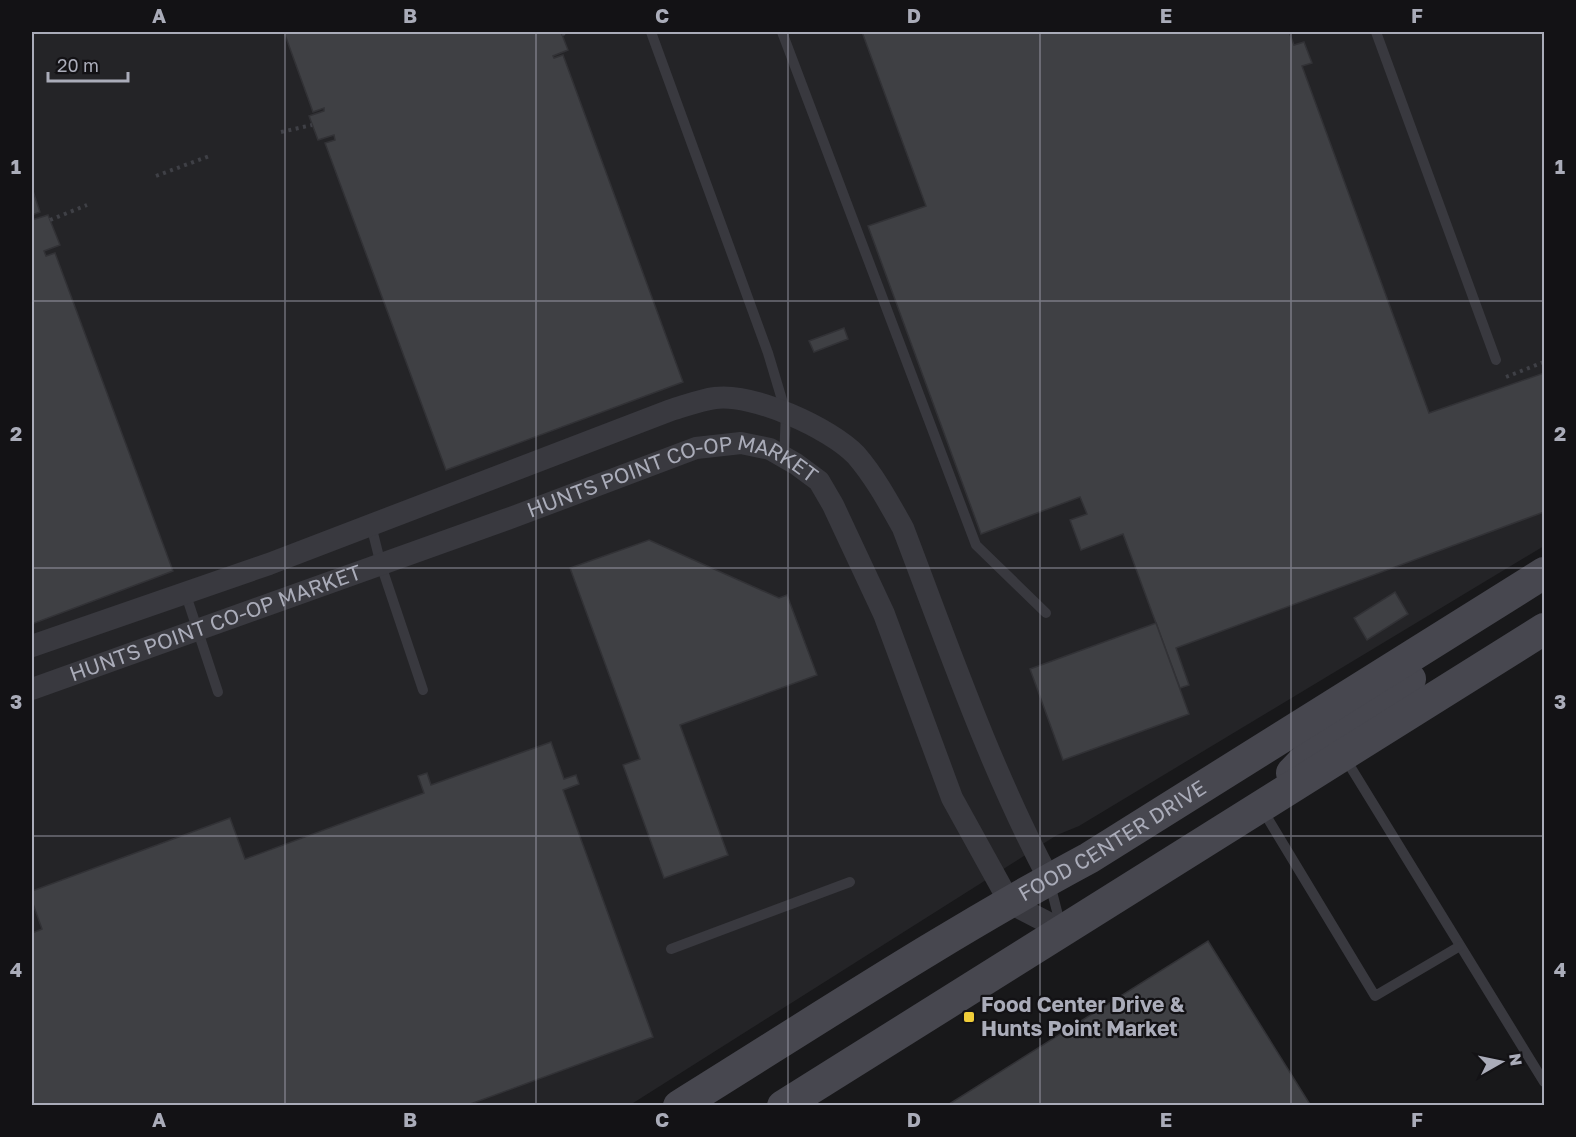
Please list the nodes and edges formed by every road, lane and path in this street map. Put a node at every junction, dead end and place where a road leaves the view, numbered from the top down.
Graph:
1 (569, 32) edge
2 (651, 32) edge
3 (782, 32) edge
4 (1376, 32) edge
5 (562, 34) dead end
6 (312, 125) dead end
7 (281, 132) dead end
8 (212, 155) dead end
9 (156, 176) dead end
10 (87, 205) dead end
11 (50, 220) dead end
12 (1496, 360) joint
13 (1545, 362) edge
14 (786, 413) junction
15 (784, 457) junction
16 (371, 525) junction
17 (381, 565) junction
18 (1545, 573) edge
19 (185, 592) junction
20 (1488, 608) junction
21 (1046, 613) dead end
22 (1545, 629) edge
23 (199, 630) junction
24 (32, 646) edge
25 (32, 689) edge
26 (423, 690) dead end
27 (218, 692) dead end
28 (1343, 755) junction
29 (1260, 806) junction
30 (1049, 879) junction
31 (850, 882) dead end
32 (1010, 903) junction
33 (1062, 930) junction
34 (1461, 946) junction
35 (671, 950) dead end
36 (1545, 1082) edge
37 (680, 1106) edge
38 (783, 1106) edge

1 - 5 path
2 - 14 lane
3 - 21 lane
4 - 12 lane
6 - 7 path
8 - 9 path
10 - 11 path
12 - 13 path
14 - 15 lane
14 - 16 street, HUNTS POINT CO-OP MARKET
14 - 30 street, HUNTS POINT CO-OP MARKET
15 - 17 street, HUNTS POINT CO-OP MARKET
15 - 32 street, HUNTS POINT CO-OP MARKET
16 - 17 lane
16 - 19 street, HUNTS POINT CO-OP MARKET
17 - 23 street, HUNTS POINT CO-OP MARKET
17 - 26 lane
18 - 20 main road, FOOD CENTER DRIVE
19 - 23 lane
19 - 24 street, HUNTS POINT CO-OP MARKET
20 - 29 main road
20 - 30 main road, FOOD CENTER DRIVE
22 - 28 main road
23 - 25 street, HUNTS POINT CO-OP MARKET
23 - 27 lane
28 - 29 main road
28 - 34 lane
29 - 33 main road
29 - 34 lane
30 - 32 main road, FOOD CENTER DRIVE
30 - 33 lane
31 - 35 lane
32 - 33 street
32 - 37 main road, FOOD CENTER DRIVE
33 - 38 main road
34 - 36 lane

